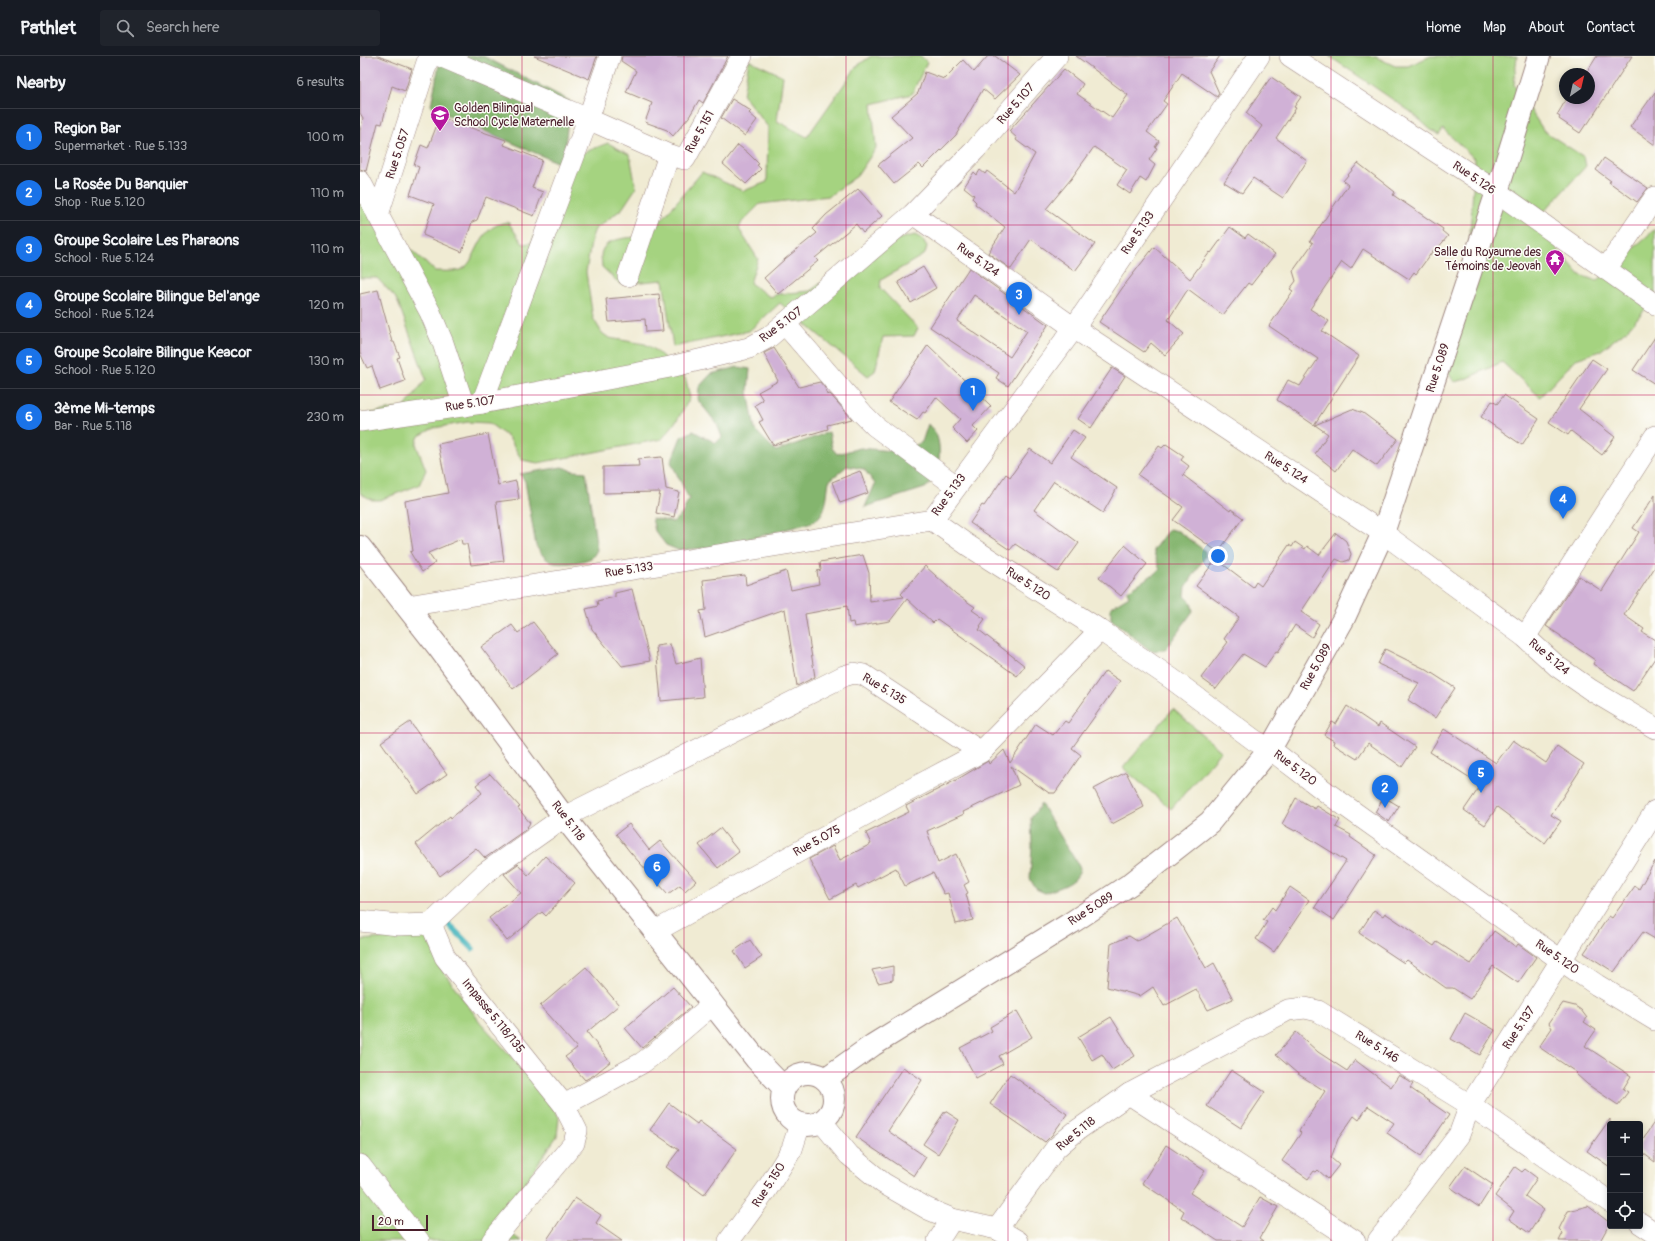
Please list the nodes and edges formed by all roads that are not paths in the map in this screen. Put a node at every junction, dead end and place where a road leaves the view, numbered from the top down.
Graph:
1 (430, 56) edge
2 (440, 56) edge
3 (610, 56) edge
4 (742, 56) edge
5 (1057, 56) edge
6 (1258, 56) edge
7 (1290, 56) edge
8 (1539, 56) edge
9 (588, 119) junction
10 (669, 155) junction
11 (360, 182) edge
12 (1497, 192) junction
13 (1655, 197) edge
14 (913, 214) junction
15 (378, 215) junction
16 (1606, 269) junction
17 (628, 276) dead end
18 (1655, 304) edge
19 (785, 324) junction
20 (1074, 328) junction
21 (473, 404) junction
22 (360, 421) edge
23 (1655, 436) edge
24 (956, 486) junction
25 (932, 520) junction
26 (1383, 533) junction
27 (360, 547) edge
28 (407, 606) junction
29 (1100, 630) junction
30 (1524, 637) junction
31 (1655, 728) edge
32 (1270, 749) junction
33 (981, 752) junction
34 (1655, 811) edge
35 (564, 817) junction
36 (360, 921) edge
37 (431, 924) junction
38 (654, 932) junction
39 (1562, 961) junction
40 (713, 1004) junction
41 (1655, 1020) edge
42 (825, 1079) junction
43 (784, 1088) junction
44 (1129, 1094) junction
45 (564, 1105) junction
46 (1470, 1105) junction
47 (822, 1122) junction
48 (800, 1124) junction
49 (360, 1165) edge
50 (1607, 1200) edge
51 (952, 1219) junction
52 (1643, 1225) edge
53 (997, 1229) junction
54 (1655, 1233) edge
55 (419, 1241) edge
56 (492, 1241) edge
57 (729, 1241) edge
58 (938, 1241) edge
59 (1018, 1241) edge
60 (1355, 1241) edge
61 (1378, 1241) edge

1 - 15 street, Rue 5.057
2 - 9 street, Rue 5.151
3 - 9 street
4 - 10 street, Rue 5.151
5 - 14 street, Rue 5.107
6 - 20 street, Rue 5.133
7 - 12 street, Rue 5.126
8 - 12 street, Rue 5.089
9 - 10 street, Rue 5.151
9 - 21 street
10 - 17 street
11 - 15 street
12 - 16 street, Rue 5.126
12 - 26 street, Rue 5.089
13 - 16 street
14 - 19 street, Rue 5.107
14 - 20 street, Rue 5.124
15 - 21 street
16 - 18 street, Rue 5.126
19 - 21 street, Rue 5.107
19 - 24 street
20 - 24 street, Rue 5.133
20 - 26 street, Rue 5.124
21 - 22 street, Rue 5.107
23 - 30 street
24 - 25 street, Rue 5.133
25 - 28 street, Rue 5.133
25 - 29 street, Rue 5.120
26 - 30 street, Rue 5.124
26 - 32 street, Rue 5.089
27 - 28 street, Rue 5.118
28 - 35 street, Rue 5.118
29 - 32 street, Rue 5.120
29 - 33 street
30 - 31 street, Rue 5.124
32 - 39 street, Rue 5.120
32 - 42 street, Rue 5.089
33 - 35 street, Rue 5.135
33 - 38 street, Rue 5.075
34 - 39 street, Rue 5.137
35 - 37 street
35 - 38 street, Rue 5.118
36 - 37 street
37 - 45 street, Impasse 5.118/135
38 - 40 street, Rue 5.118
39 - 41 street, Rue 5.120
39 - 46 street, Rue 5.137
40 - 43 street, Rue 5.118
40 - 45 street
42 - 43 street
42 - 47 street
43 - 48 street
44 - 46 street, Rue 5.146
44 - 53 street, Rue 5.118
44 - 60 street
45 - 56 street, Impasse 5.118/135
46 - 50 street, Rue 5.146
46 - 61 street, Rue 5.137
47 - 48 street
47 - 51 street
48 - 57 street, Rue 5.150
49 - 55 street
51 - 53 street
51 - 58 street
52 - 54 street
53 - 59 street

